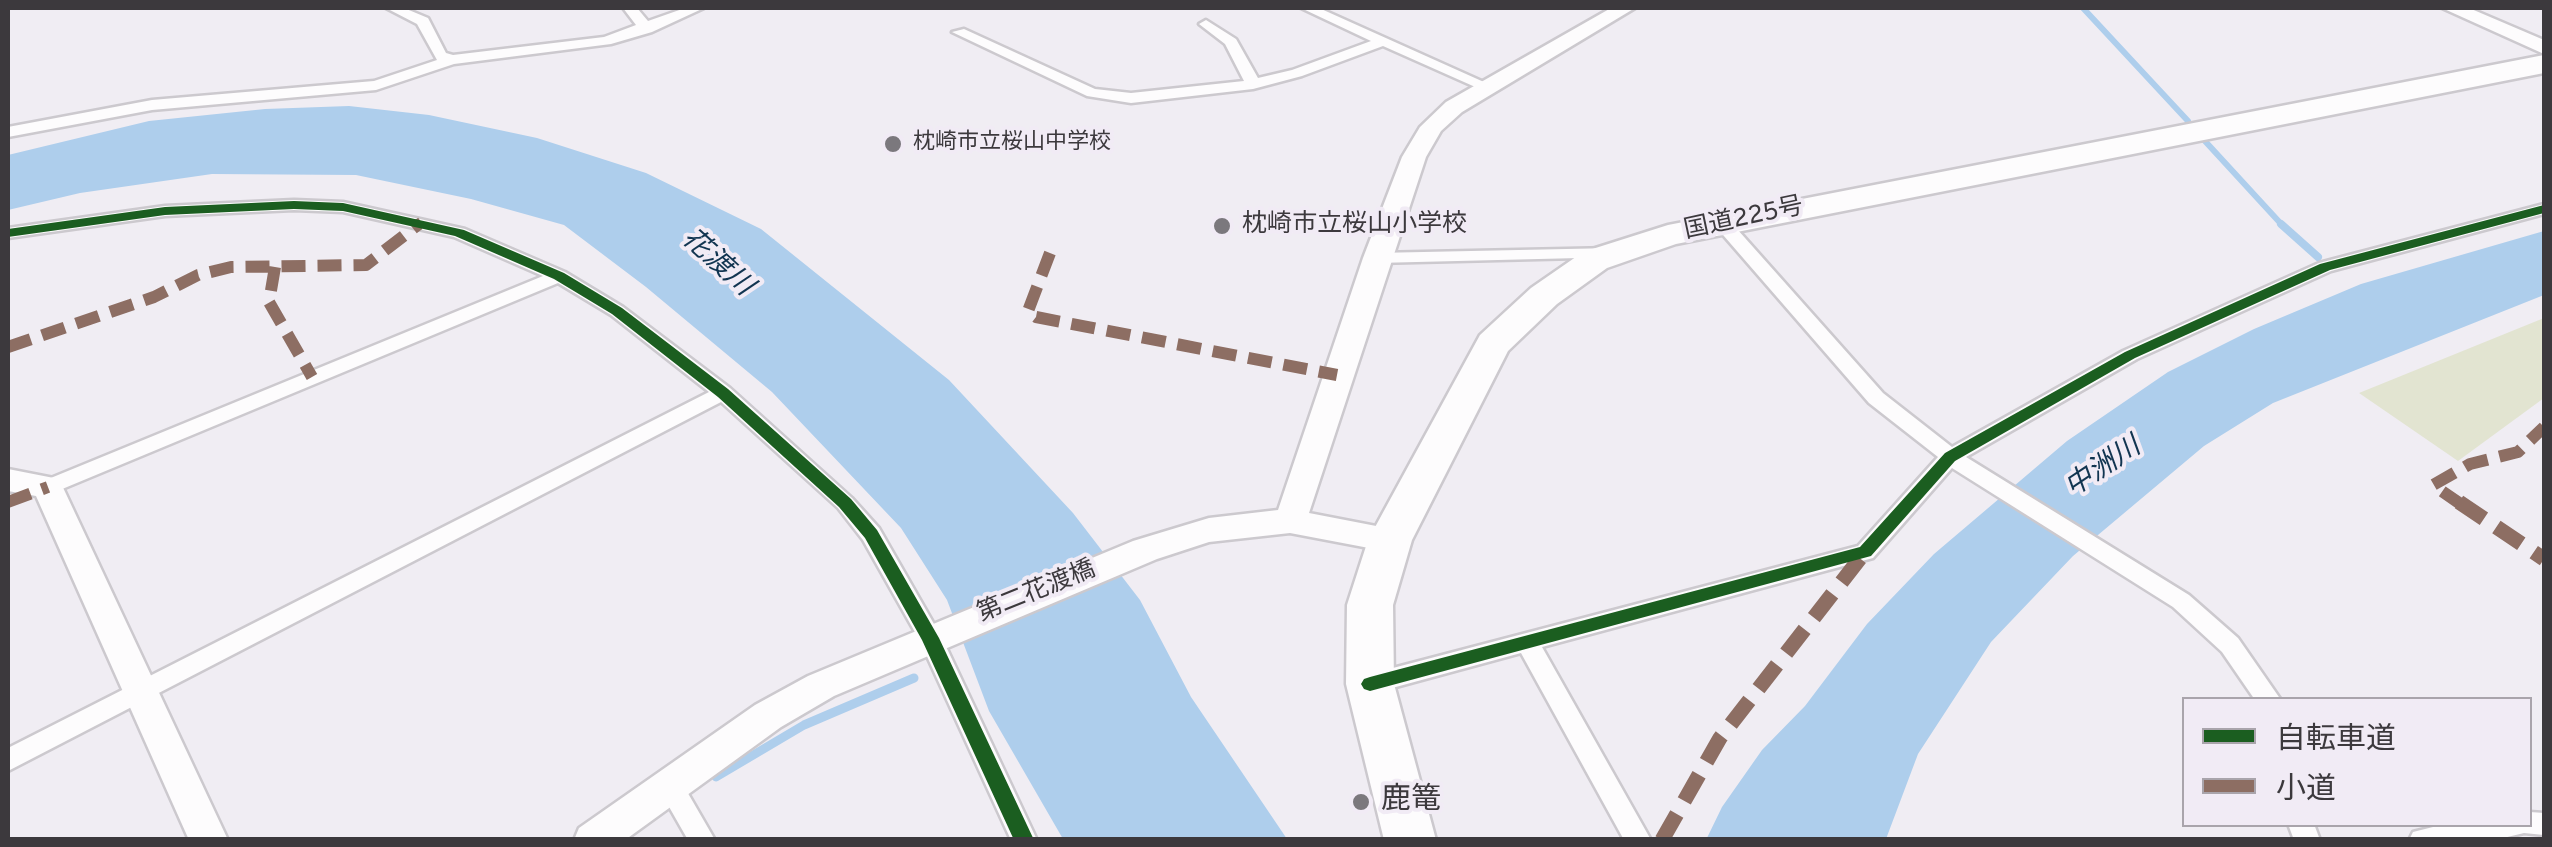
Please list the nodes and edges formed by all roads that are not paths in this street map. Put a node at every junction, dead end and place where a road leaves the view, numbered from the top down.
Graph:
1 (392, 8) edge
2 (630, 8) edge
3 (697, 8) edge
4 (1308, 8) edge
5 (1625, 8) edge
6 (2452, 8) edge
7 (1206, 24) dead end
8 (647, 29) junction
9 (959, 32) dead end
10 (1379, 42) junction
11 (2544, 48) edge
12 (452, 60) junction
13 (2544, 64) edge
14 (1253, 84) junction
15 (1487, 87) junction
16 (8, 132) edge
17 (2544, 209) edge
18 (1723, 224) junction
19 (8, 233) edge
20 (1617, 253) junction
21 (1376, 258) junction
22 (559, 276) junction
23 (723, 393) junction
24 (1950, 456) junction
25 (8, 480) edge
26 (48, 486) junction
27 (1290, 521) junction
28 (1390, 540) junction
29 (934, 636) junction
30 (1527, 642) junction
31 (1370, 684) junction
32 (142, 694) junction
33 (2267, 697) edge
34 (8, 760) edge
35 (669, 784) junction
36 (2500, 827) edge
37 (209, 840) edge
38 (594, 840) edge
39 (702, 840) edge
40 (1024, 840) edge
41 (1410, 840) edge
42 (1638, 840) edge
43 (2422, 840) edge

1 - 12 street
2 - 8 street
3 - 8 street
4 - 10 street
5 - 15 street
6 - 11 street
7 - 14 street
8 - 12 street
9 - 14 street
10 - 14 street
10 - 15 street
12 - 16 street
13 - 18 highway, 国道225号
15 - 21 street
17 - 24 street
18 - 20 highway, 国道225号
18 - 24 street
19 - 22 street
20 - 21 street
20 - 28 highway, 国道225号
21 - 27 street
22 - 23 street
22 - 26 street
23 - 29 street
23 - 32 street
24 - 30 street
24 - 33 street
25 - 26 street
26 - 32 street
27 - 28 street, 第二花渡橋
27 - 29 street, 第二花渡橋
28 - 31 highway, 国道225号
29 - 35 street, 第二花渡橋
29 - 40 street
30 - 31 street
30 - 42 street
31 - 41 highway, 国道225号
32 - 34 street
32 - 37 street
35 - 38 street, 第二花渡橋
35 - 39 street
36 - 43 street

